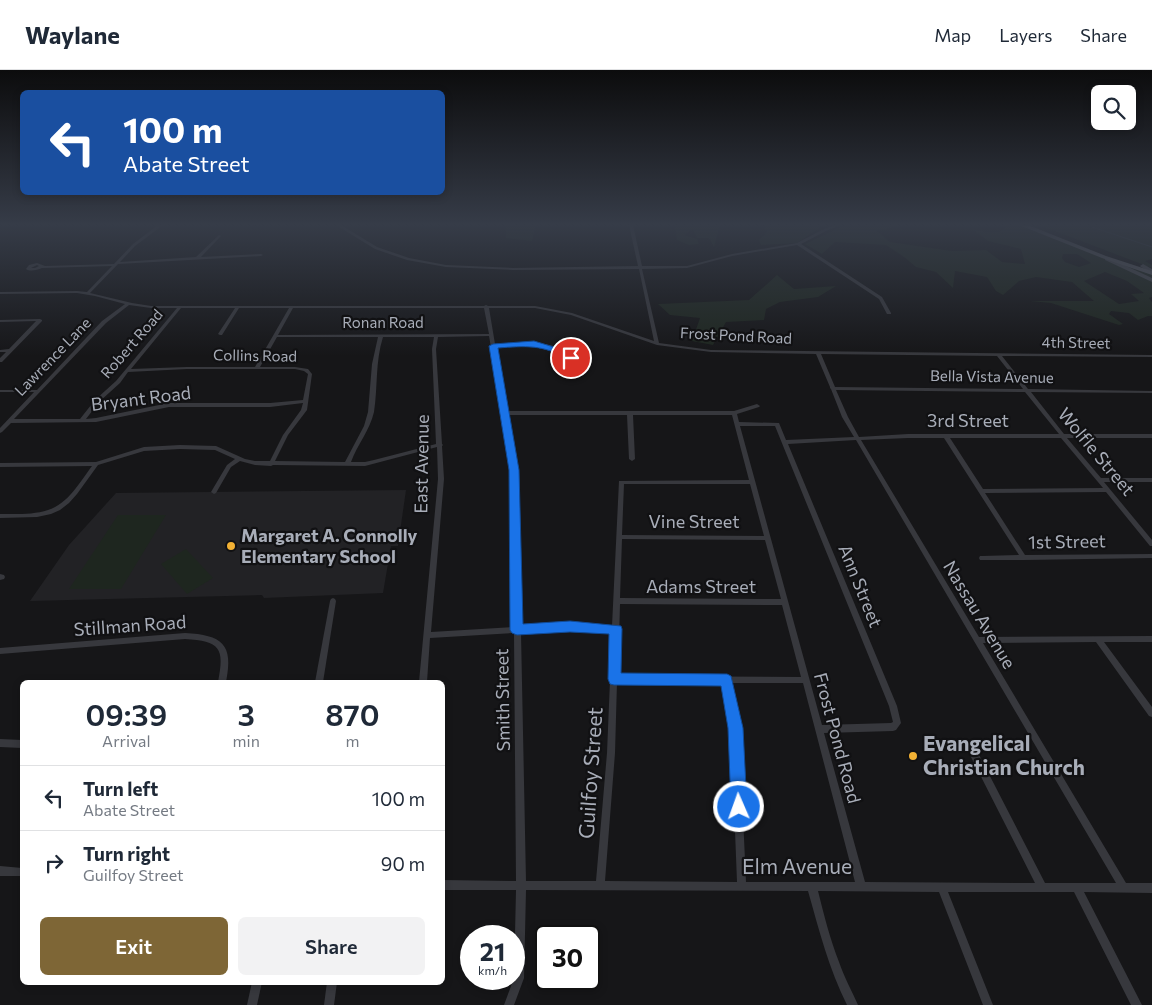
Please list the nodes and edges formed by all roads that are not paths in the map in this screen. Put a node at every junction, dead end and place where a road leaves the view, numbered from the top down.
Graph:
1 (640, 268) edge
2 (111, 269) edge
3 (489, 269) edge
4 (548, 269) edge
5 (836, 269) edge
6 (1131, 269) edge
7 (1152, 280) edge
8 (0, 293) edge
9 (88, 293) junction
10 (128, 304) junction
11 (486, 306) junction
12 (238, 307) junction
13 (292, 307) junction
14 (180, 308) junction
15 (889, 313) dead end
16 (0, 321) edge
17 (220, 334) dead end
18 (436, 335) junction
19 (491, 335) junction
20 (276, 336) junction
21 (381, 336) junction
22 (657, 344) junction
23 (493, 346) junction
24 (0, 350) edge
25 (10, 350) junction
26 (818, 352) junction
27 (999, 354) junction
28 (1152, 356) edge
29 (0, 361) edge
30 (257, 368) junction
31 (127, 371) junction
32 (566, 373) dead end
33 (832, 388) junction
34 (1026, 390) junction
35 (0, 391) edge
36 (38, 391) junction
37 (1152, 392) edge
38 (305, 401) junction
39 (757, 406) dead end
40 (506, 413) junction
41 (630, 413) junction
42 (734, 413) junction
43 (82, 420) junction
44 (10, 421) junction
45 (738, 424) junction
46 (0, 432) edge
47 (1062, 435) junction
48 (946, 436) junction
49 (1152, 436) edge
50 (858, 439) junction
51 (785, 442) junction
52 (440, 445) junction
53 (239, 458) junction
54 (632, 459) dead end
55 (96, 464) junction
56 (271, 464) junction
57 (347, 464) junction
58 (0, 465) edge
59 (1099, 480) junction
60 (1152, 480) edge
61 (753, 482) junction
62 (1108, 490) junction
63 (981, 491) junction
64 (214, 492) dead end
65 (0, 516) edge
66 (1143, 532) junction
67 (1152, 532) edge
68 (619, 537) junction
69 (768, 538) junction
70 (1152, 544) edge
71 (1152, 556) edge
72 (982, 558) dead end
73 (1024, 558) junction
74 (333, 601) dead end
75 (617, 601) junction
76 (785, 602) junction
77 (616, 629) junction
78 (517, 630) junction
79 (427, 635) junction
80 (1152, 639) edge
81 (977, 640) junction
82 (1098, 640) junction
83 (0, 651) edge
84 (614, 679) junction
85 (223, 680) edge
86 (319, 680) edge
87 (422, 680) edge
88 (727, 680) junction
89 (806, 680) junction
90 (1152, 712) edge
91 (819, 729) junction
92 (0, 744) edge
93 (20, 744) edge
94 (974, 754) dead end
95 (0, 870) edge
96 (20, 872) edge
97 (445, 885) edge
98 (521, 885) junction
99 (600, 886) junction
100 (742, 886) junction
101 (861, 886) junction
102 (812, 887) junction
103 (942, 888) junction
104 (1043, 888) junction
105 (1077, 888) junction
106 (1124, 888) junction
107 (1152, 888) edge
108 (256, 985) edge
109 (332, 985) edge
110 (252, 1005) edge
111 (329, 1005) edge
112 (509, 1005) edge
113 (852, 1005) edge
114 (988, 1005) edge
115 (1137, 1005) edge

1 - 22 street
2 - 9 street
3 - 4 street
5 - 15 street
6 - 7 main road
8 - 9 street, Frost Pond Road
9 - 10 street, Frost Pond Road
10 - 14 street, Frost Pond Road
10 - 36 street, Lawrence Lane
11 - 13 street, Frost Pond Road
11 - 19 street, Smith Street
11 - 22 street, Frost Pond Road
12 - 13 street, Frost Pond Road
12 - 14 street, Frost Pond Road
12 - 17 street
13 - 20 street
14 - 31 street, Robert Road
16 - 25 street
18 - 19 street, Ronan Road
18 - 21 street, Ronan Road
18 - 52 street, East Avenue
19 - 23 street, Smith Street
20 - 21 street, Ronan Road
20 - 30 street
21 - 57 street
22 - 26 street, Frost Pond Road
23 - 32 street
23 - 40 street, Smith Street
24 - 25 street
25 - 29 street
26 - 27 street, Frost Pond Road
26 - 33 street, Nassau Avenue
27 - 28 street, 4th Street
27 - 34 street, Wolfle Street
30 - 31 street, Collins Road
30 - 38 street, Collins Road
31 - 43 street, Robert Road
33 - 34 street, Bella Vista Avenue
33 - 50 street, Nassau Avenue
34 - 37 street, Bella Vista Avenue
34 - 47 street, Wolfle Street
35 - 36 street
36 - 44 street, Lawrence Lane
38 - 43 street, Bryant Road
38 - 56 street, Collins Road
39 - 42 street
40 - 41 street
40 - 78 street, Smith Street
41 - 42 street
41 - 54 street
42 - 45 street, Frost Pond Road
43 - 44 street, Bryant Road
44 - 46 street, Lawrence Lane
45 - 51 street, Ann Street
45 - 61 street, Frost Pond Road
47 - 48 street, 3rd Street
47 - 49 street, 3rd Street
47 - 59 street, Wolfle Street
48 - 50 street, 3rd Street
48 - 63 street
50 - 51 street, 3rd Street
50 - 81 street, Nassau Avenue
51 - 91 street, Ann Street
52 - 57 street
52 - 79 street, East Avenue
53 - 55 street
53 - 56 street
53 - 64 street
55 - 58 street
55 - 65 street
56 - 57 street
59 - 60 street
59 - 62 street, Wolfle Street
61 - 68 street, Guilfoy Street
61 - 69 street, Frost Pond Road
62 - 63 street
62 - 66 street, Wolfle Street
63 - 73 street
66 - 67 street
66 - 70 street, Wolfle Street
68 - 69 street, Vine Street
68 - 75 street, Guilfoy Street
69 - 76 street, Frost Pond Road
71 - 73 street, 1st Street
72 - 73 street, 1st Street
74 - 86 street
75 - 76 street, Adams Street
75 - 77 street, Guilfoy Street
76 - 89 street, Frost Pond Road
77 - 78 street
77 - 84 street, Guilfoy Street
78 - 79 street
78 - 98 street, Smith Street
79 - 87 street, East Avenue
80 - 82 street
81 - 82 street
81 - 106 street, Nassau Avenue
82 - 90 street
83 - 85 street, Stillman Road
84 - 88 street
84 - 99 street, Guilfoy Street
88 - 89 street
88 - 100 street
89 - 91 street, Frost Pond Road
91 - 101 street, Frost Pond Road
92 - 93 street
94 - 104 street
95 - 96 street
97 - 98 street, Elm Avenue
98 - 99 street, Elm Avenue
98 - 112 street, Smith Street
99 - 100 street, Elm Avenue
100 - 102 street, Elm Avenue
101 - 102 street, Elm Avenue
101 - 103 street, Elm Avenue
102 - 113 street
103 - 104 street, Elm Avenue
103 - 114 street
104 - 105 street, Elm Avenue
105 - 106 street, Elm Avenue
105 - 115 street
106 - 107 street, Elm Avenue
108 - 110 street
109 - 111 street

